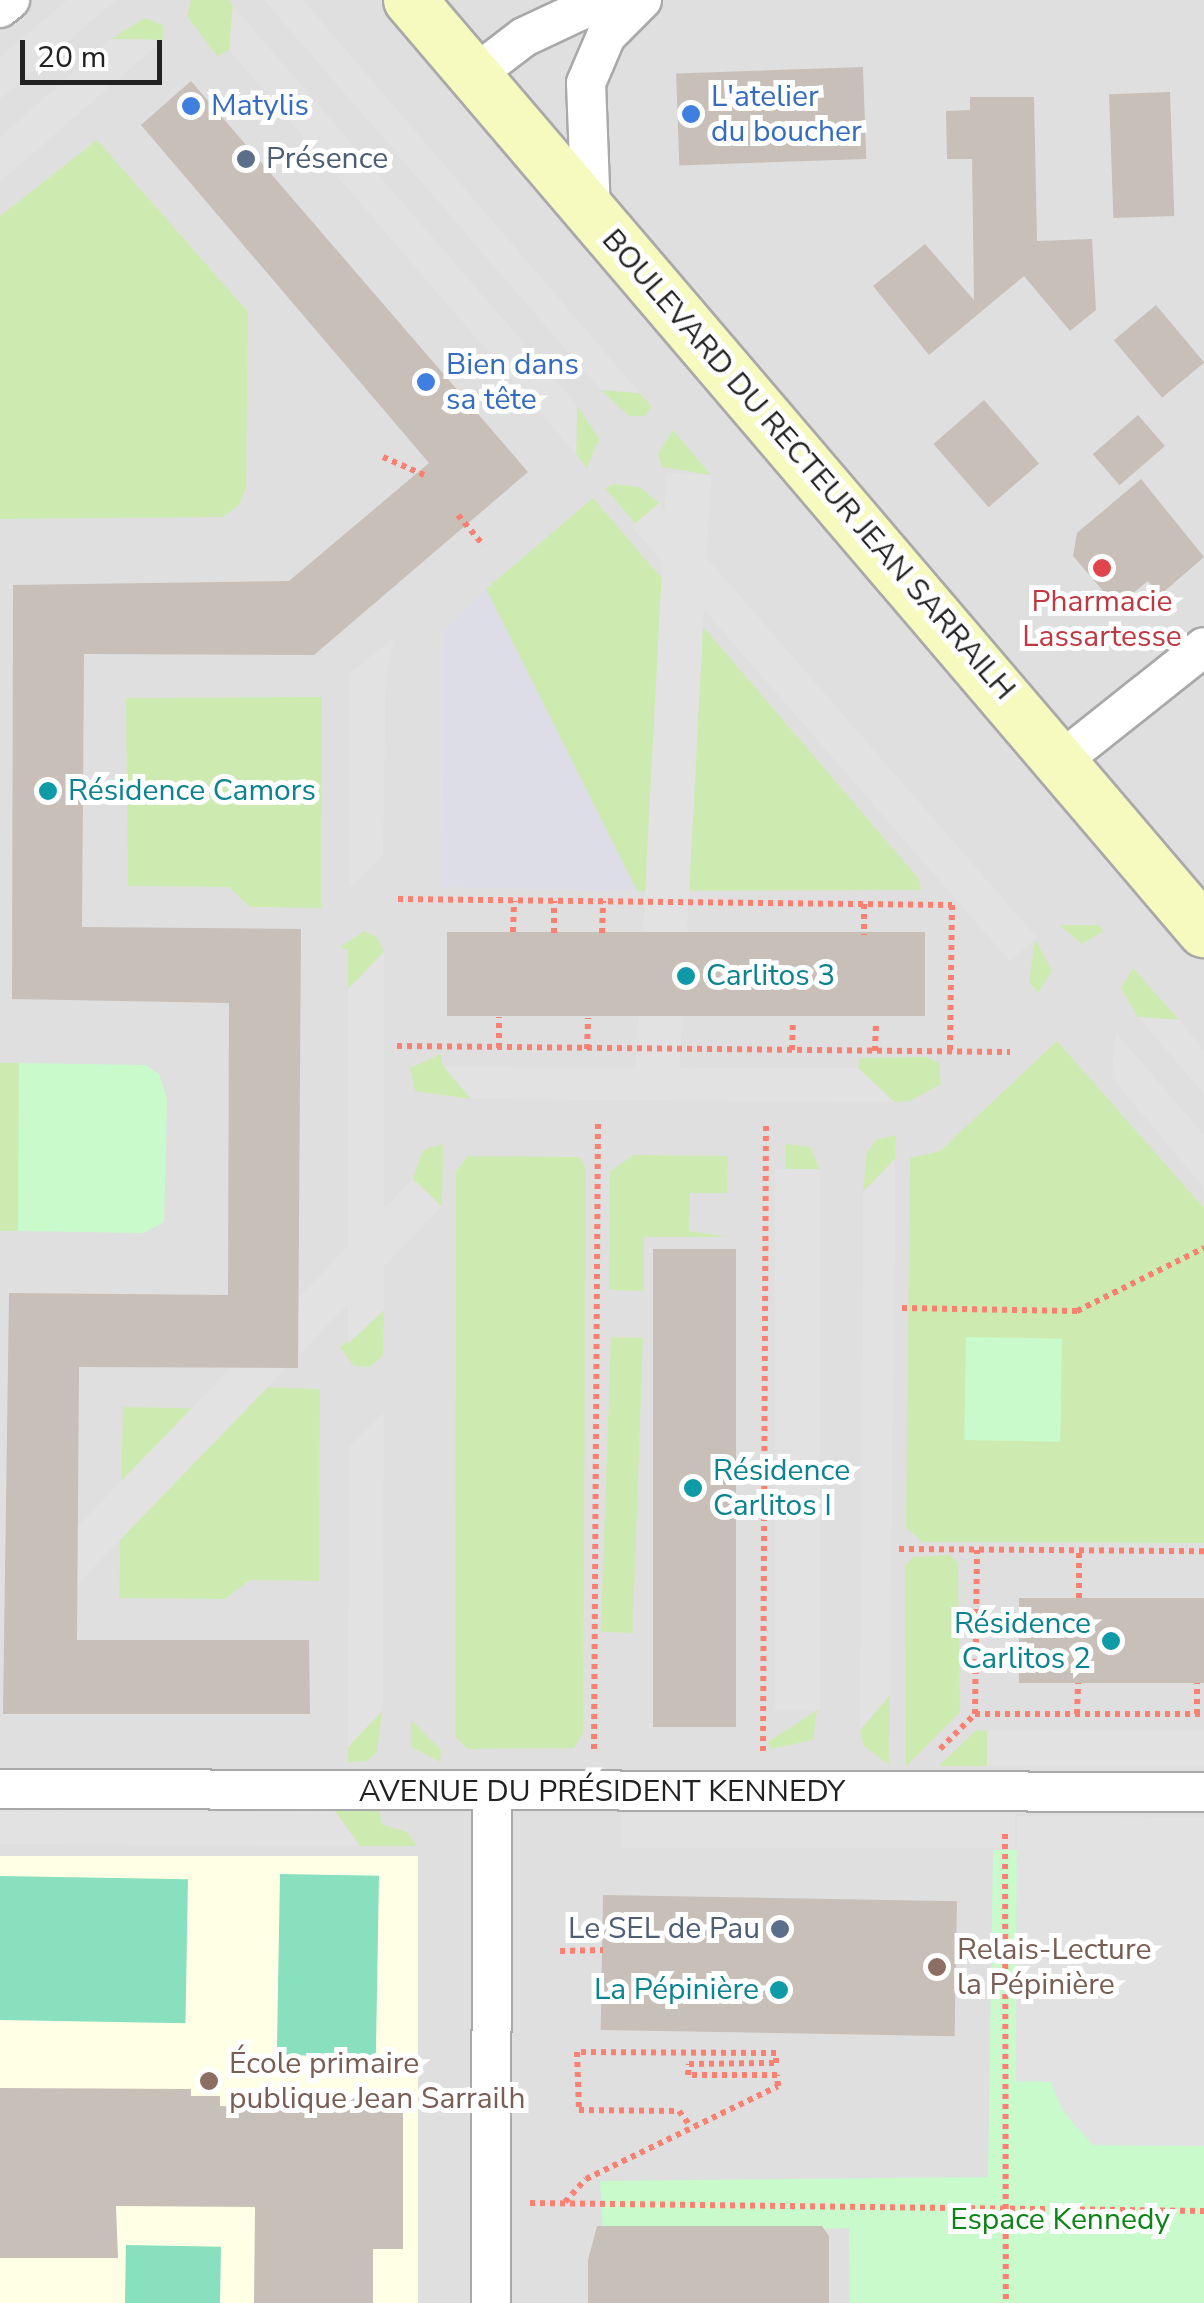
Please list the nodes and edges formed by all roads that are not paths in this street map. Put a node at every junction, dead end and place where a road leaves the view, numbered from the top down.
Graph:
1 (10, 0) edge
2 (410, 0) edge
3 (604, 0) edge
4 (642, 0) edge
5 (0, 8) edge
6 (473, 76) junction
7 (591, 213) junction
8 (1204, 647) edge
9 (1062, 760) junction
10 (1204, 931) edge
11 (0, 1790) edge
12 (492, 1791) junction
13 (1204, 1792) edge
14 (491, 2303) edge

1 - 5 street
2 - 6 street, BOULEVARD DU RECTEUR JEAN SARRAILH
3 - 6 street
4 - 7 street
6 - 7 street, BOULEVARD DU RECTEUR JEAN SARRAILH
7 - 9 street, BOULEVARD DU RECTEUR JEAN SARRAILH
8 - 9 street
9 - 10 street, BOULEVARD DU RECTEUR JEAN SARRAILH
11 - 12 street, AVENUE DU PRÉSIDENT KENNEDY
12 - 13 street, AVENUE DU PRÉSIDENT KENNEDY
12 - 14 street

